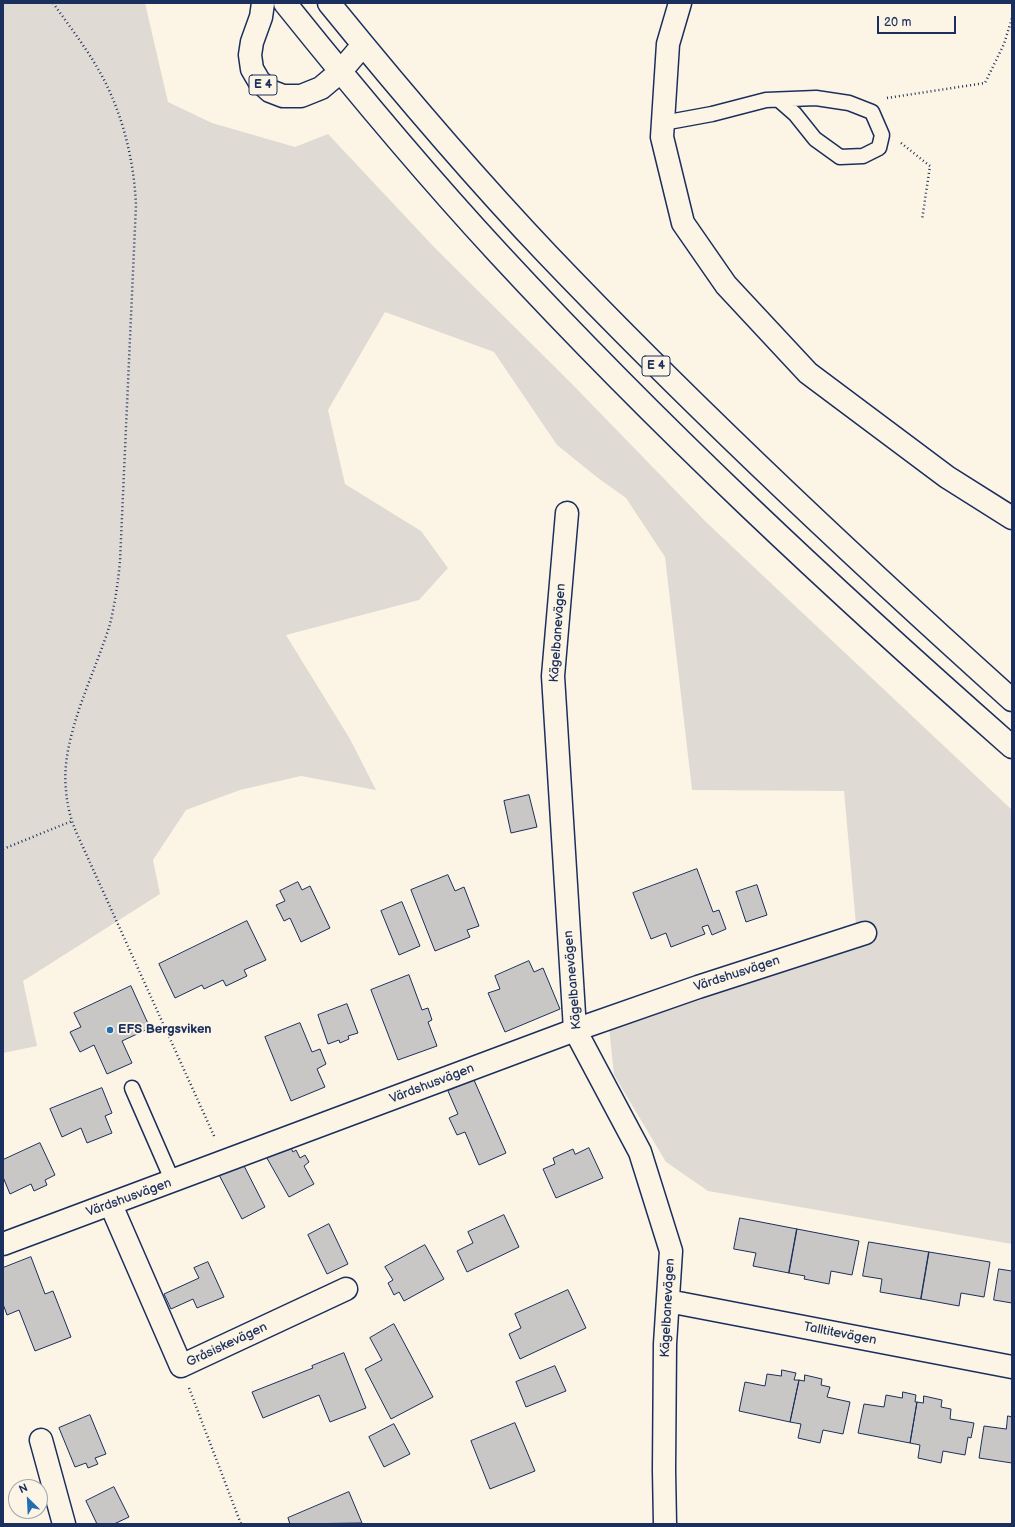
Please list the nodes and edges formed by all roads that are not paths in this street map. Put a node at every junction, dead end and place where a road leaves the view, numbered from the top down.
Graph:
1 (263, 3) edge
2 (285, 3) edge
3 (329, 3) edge
4 (680, 3) edge
5 (363, 45) junction
6 (340, 72) junction
7 (779, 100) junction
8 (663, 123) junction
9 (568, 513) dead end
10 (1012, 518) edge
11 (1012, 700) edge
12 (1012, 747) edge
13 (865, 933) dead end
14 (575, 1030) junction
15 (132, 1088) dead end
16 (173, 1182) junction
17 (111, 1205) junction
18 (3, 1244) edge
19 (346, 1288) dead end
20 (668, 1301) junction
21 (1012, 1367) edge
22 (41, 1440) dead end
23 (64, 1524) edge
24 (665, 1524) edge

1 - 6 main road, E 4
2 - 6 main road, E 4
3 - 5 main road, E 4
4 - 8 main road
5 - 6 main road, E 4
5 - 11 main road, E 4
6 - 12 main road, E 4
7 - 7 lane
7 - 8 lane
8 - 10 main road
9 - 14 main road, Kägelbanevägen
13 - 14 main road, Värdshusvägen
14 - 16 main road, Värdshusvägen
14 - 20 main road, Kägelbanevägen
15 - 16 lane
16 - 17 main road, Värdshusvägen
17 - 18 main road, Värdshusvägen
17 - 19 main road, Gråsiskevägen
20 - 21 main road, Talltitevägen
20 - 24 main road, Kägelbanevägen
22 - 23 main road

